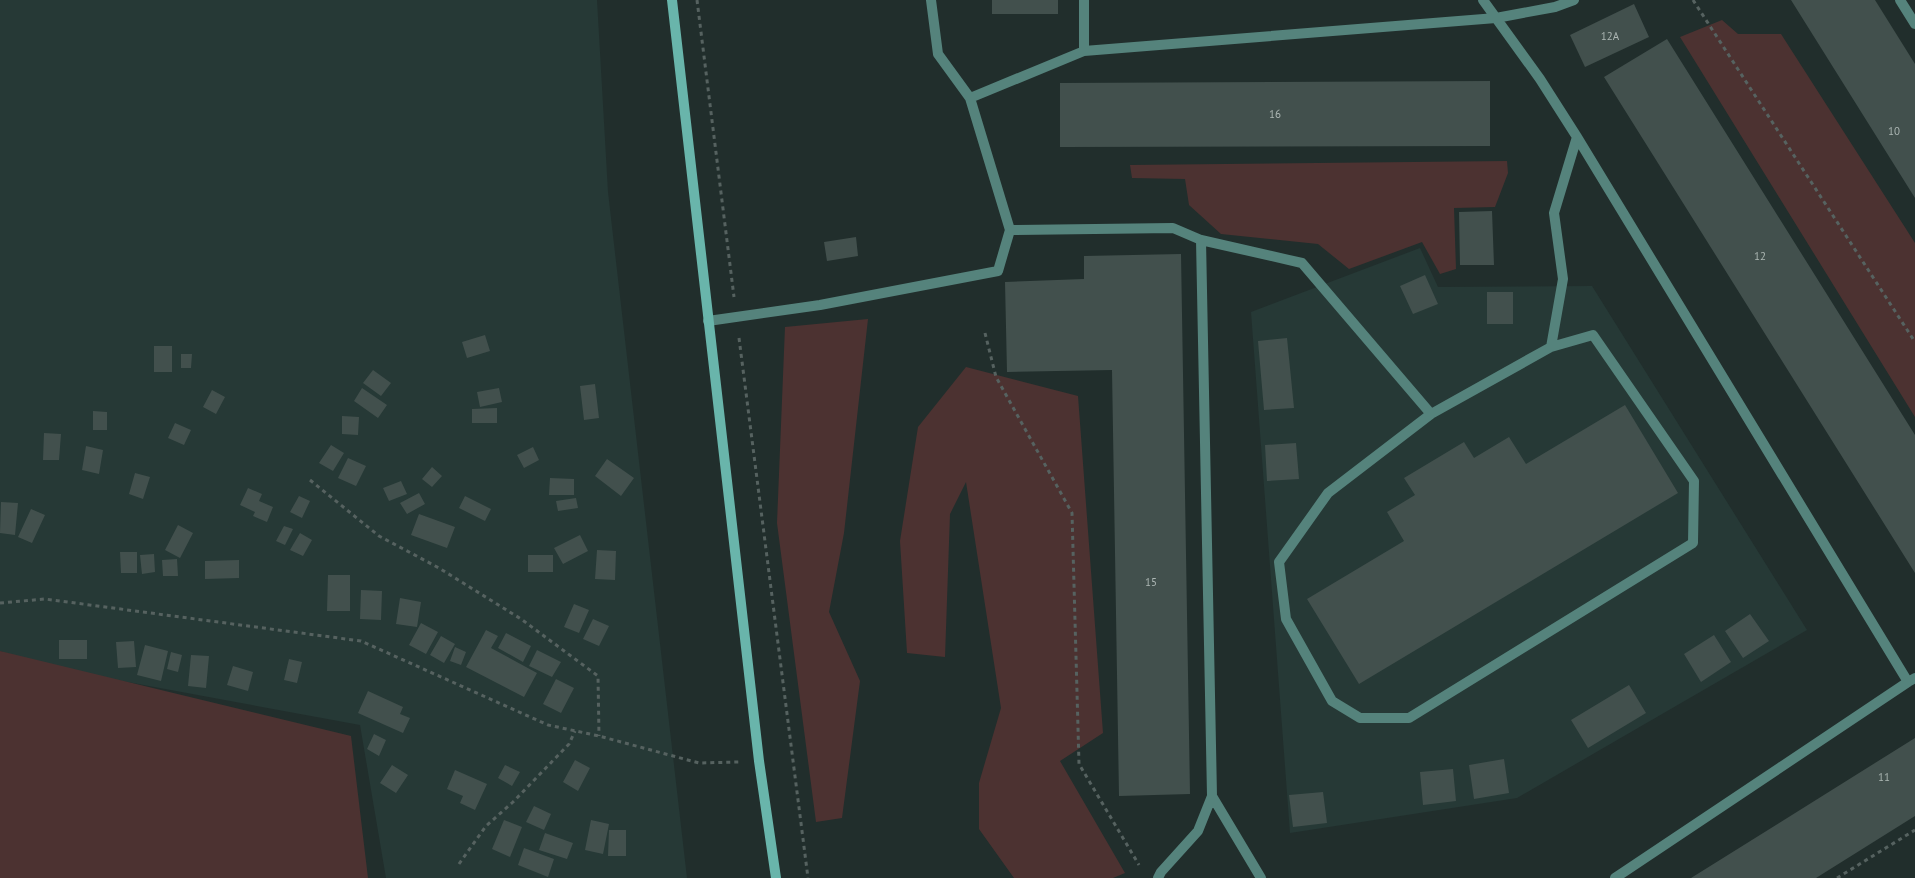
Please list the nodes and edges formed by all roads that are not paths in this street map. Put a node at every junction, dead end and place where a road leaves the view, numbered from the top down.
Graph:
1 (672, 0) edge
2 (931, 0) edge
3 (1084, 0) edge
4 (1483, 0) edge
5 (1574, 0) edge
6 (1900, 0) edge
7 (1496, 18) junction
8 (1915, 24) edge
9 (1084, 50) junction
10 (970, 98) junction
11 (1577, 137) junction
12 (1010, 230) junction
13 (1201, 240) junction
14 (708, 321) junction
15 (1551, 347) junction
16 (1431, 414) junction
17 (1911, 680) edge
18 (1212, 796) junction
19 (776, 878) edge
20 (1158, 878) edge
21 (1261, 878) edge
22 (1615, 878) edge

1 - 14 street
2 - 10 lane
3 - 9 lane
4 - 7 lane
5 - 7 lane
6 - 8 lane
7 - 9 lane
7 - 11 lane
9 - 10 lane
10 - 12 lane
11 - 15 lane
11 - 17 lane
12 - 13 lane
12 - 14 lane
13 - 16 lane
13 - 18 lane
14 - 19 street
15 - 16 lane
15 - 16 lane
17 - 22 lane
18 - 20 lane
18 - 21 lane

